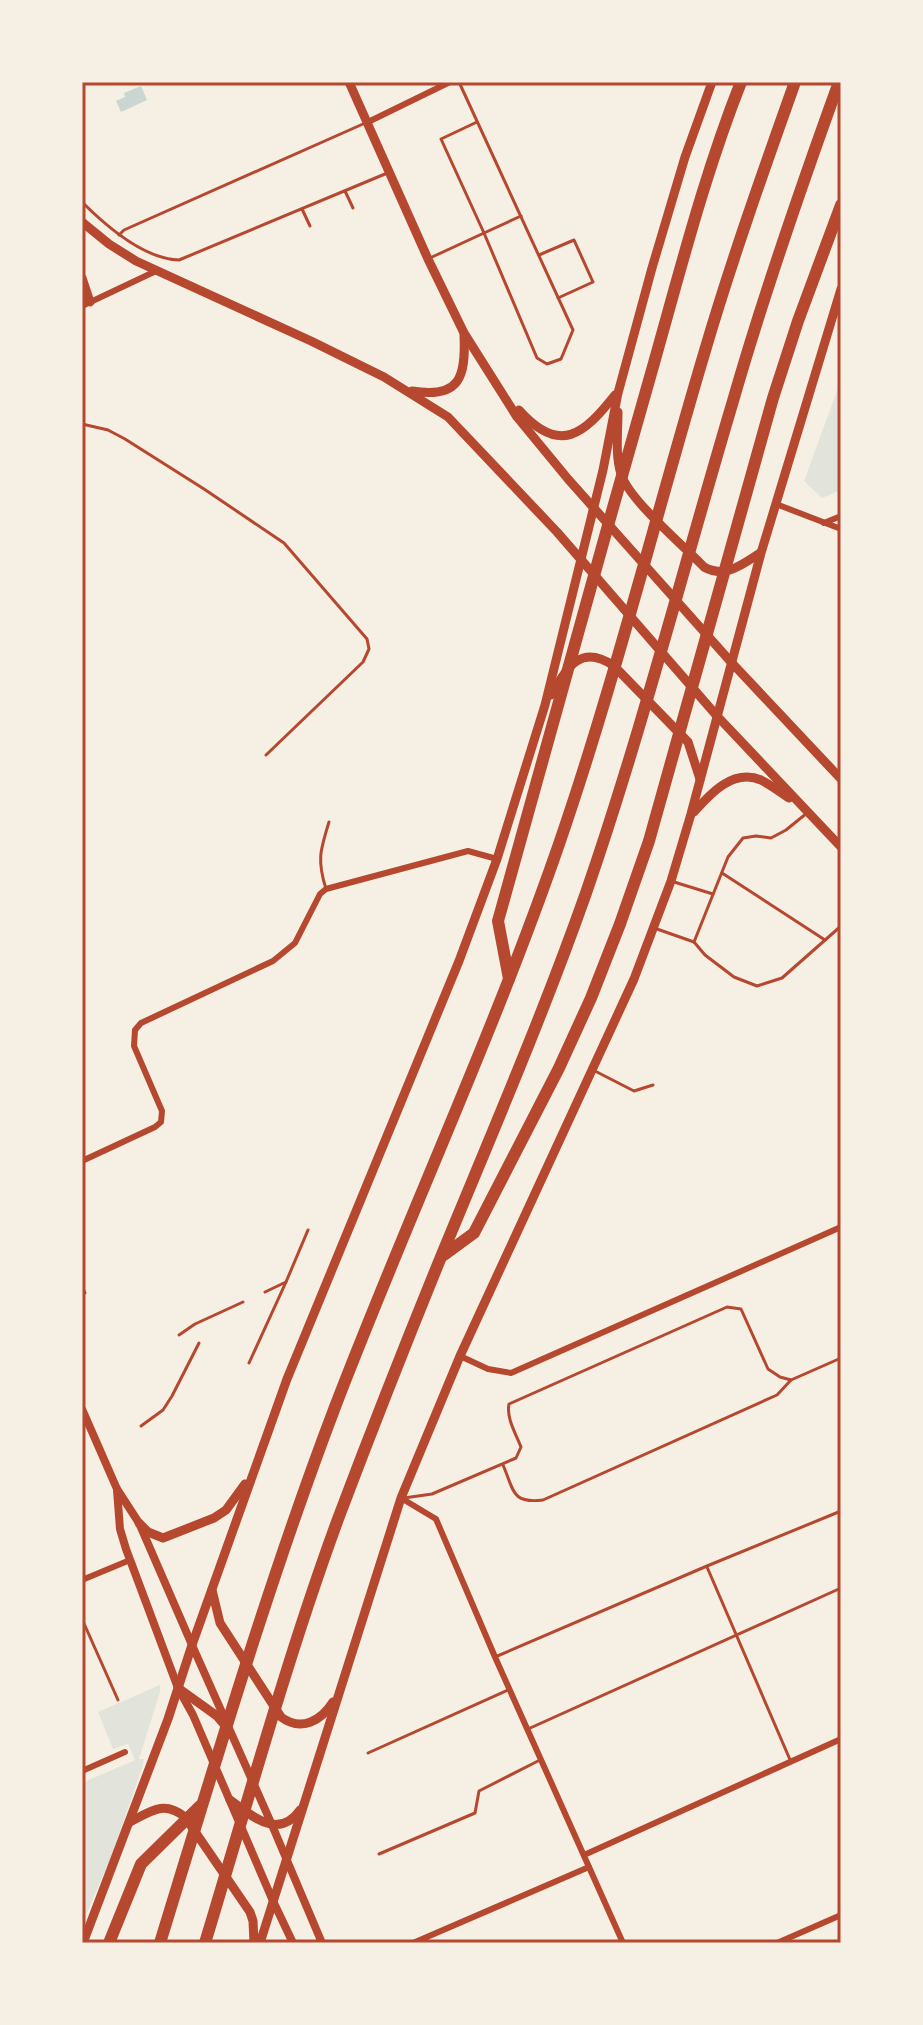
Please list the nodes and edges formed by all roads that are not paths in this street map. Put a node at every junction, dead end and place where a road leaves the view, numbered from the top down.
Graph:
1 (349, 82) edge
2 (450, 82) edge
3 (459, 82) edge
4 (712, 82) edge
5 (741, 82) edge
6 (795, 82) edge
7 (839, 82) edge
8 (478, 122) junction
9 (366, 123) junction
10 (389, 172) junction
11 (345, 191) junction
12 (82, 202) edge
13 (841, 205) edge
14 (353, 208) dead end
15 (302, 209) junction
16 (521, 216) junction
17 (82, 222) edge
18 (310, 226) dead end
19 (484, 233) junction
20 (119, 235) junction
21 (539, 255) junction
22 (428, 259) junction
23 (156, 271) junction
24 (82, 278) edge
25 (841, 289) edge
26 (558, 298) junction
27 (86, 304) edge
28 (464, 333) junction
29 (497, 386) junction
30 (405, 390) junction
31 (618, 393) junction
32 (82, 424) edge
33 (776, 504) junction
34 (594, 508) junction
35 (841, 516) edge
36 (824, 523) junction
37 (841, 529) edge
38 (761, 553) junction
39 (581, 559) junction
40 (731, 662) junction
41 (545, 705) junction
42 (717, 716) junction
43 (266, 755) dead end
44 (841, 779) edge
45 (700, 780) junction
46 (804, 809) junction
47 (691, 814) junction
48 (329, 822) dead end
49 (841, 847) edge
50 (497, 859) junction
51 (722, 873) junction
52 (671, 881) junction
53 (326, 889) junction
54 (713, 894) junction
55 (841, 926) edge
56 (653, 928) junction
57 (825, 940) junction
58 (694, 942) junction
59 (509, 981) junction
60 (593, 1070) junction
61 (653, 1085) dead end
62 (82, 1161) edge
63 (841, 1227) edge
64 (308, 1230) dead end
65 (441, 1257) junction
66 (286, 1282) junction
67 (82, 1287) edge
68 (265, 1292) dead end
69 (85, 1293) dead end
70 (243, 1302) dead end
71 (179, 1335) dead end
72 (199, 1343) dead end
73 (460, 1356) junction
74 (841, 1358) edge
75 (249, 1363) dead end
76 (791, 1380) junction
77 (82, 1409) edge
78 (141, 1426) dead end
79 (503, 1465) junction
80 (252, 1475) junction
81 (117, 1489) junction
82 (401, 1498) junction
83 (841, 1511) edge
84 (139, 1523) junction
85 (130, 1560) junction
86 (707, 1566) junction
87 (82, 1580) edge
88 (212, 1588) junction
89 (841, 1588) edge
90 (82, 1619) edge
91 (737, 1636) junction
92 (192, 1645) junction
93 (495, 1657) junction
94 (178, 1688) junction
95 (510, 1689) junction
96 (340, 1693) junction
97 (118, 1700) dead end
98 (528, 1729) junction
99 (229, 1731) junction
100 (841, 1739) edge
101 (125, 1752) dead end
102 (368, 1753) dead end
103 (542, 1759) junction
104 (791, 1762) junction
105 (82, 1771) edge
106 (230, 1800) junction
107 (202, 1804) junction
108 (304, 1804) junction
109 (130, 1822) junction
110 (272, 1825) junction
111 (379, 1854) dead end
112 (584, 1855) junction
113 (286, 1861) junction
114 (589, 1867) junction
115 (273, 1901) junction
116 (841, 1915) edge
117 (83, 1943) edge
118 (109, 1943) edge
119 (160, 1943) edge
120 (205, 1943) edge
121 (257, 1943) edge
122 (293, 1943) edge
123 (322, 1943) edge
124 (413, 1943) edge
125 (623, 1943) edge
126 (777, 1943) edge

1 - 9 main road
2 - 9 street
3 - 8 lane
4 - 31 main road
5 - 59 highway
6 - 59 highway
7 - 65 highway
8 - 16 lane
8 - 19 lane
9 - 10 main road
9 - 20 lane
10 - 11 lane
10 - 22 main road
11 - 14 lane
11 - 15 lane
12 - 20 lane
13 - 65 highway
15 - 18 lane
15 - 20 lane
16 - 19 lane
16 - 21 lane
17 - 23 main road
19 - 22 lane
19 - 26 lane
21 - 26 lane
21 - 26 lane
22 - 28 main road
23 - 27 street
23 - 30 main road
24 - 27 main road
25 - 33 main road
28 - 29 main road
28 - 30 main road
29 - 31 main road
29 - 34 main road
30 - 39 main road
31 - 34 main road
31 - 38 main road
32 - 43 lane
33 - 36 street
33 - 38 main road
34 - 39 main road
34 - 40 main road
35 - 36 street
36 - 37 street
38 - 40 main road
39 - 41 main road
39 - 42 main road
40 - 42 main road
40 - 44 main road
41 - 45 main road
41 - 50 main road
42 - 45 main road
42 - 46 main road
45 - 47 main road
46 - 47 main road
46 - 49 main road
46 - 51 lane
47 - 52 main road
48 - 53 lane
50 - 53 street
50 - 80 main road
51 - 54 lane
51 - 57 lane
52 - 54 lane
52 - 56 main road
53 - 62 street
54 - 58 lane
55 - 57 lane
56 - 58 lane
56 - 60 main road
57 - 58 lane
59 - 107 highway
60 - 61 lane
60 - 73 main road
63 - 73 street
64 - 66 lane
65 - 120 highway
66 - 68 lane
66 - 75 lane
67 - 69 lane
70 - 71 lane
72 - 78 lane
73 - 82 main road
74 - 76 lane
76 - 79 lane
76 - 79 lane
77 - 81 street
79 - 82 lane
80 - 84 main road
80 - 88 main road
81 - 84 street
81 - 85 street
82 - 93 street
82 - 96 main road
83 - 86 lane
84 - 92 street
85 - 87 street
85 - 94 street
86 - 91 lane
86 - 93 lane
88 - 92 main road
88 - 96 main road
89 - 91 lane
90 - 97 lane
91 - 98 lane
91 - 104 lane
92 - 94 main road
92 - 99 street
93 - 95 street
94 - 99 main road
94 - 106 street
94 - 109 main road
95 - 98 street
95 - 102 lane
96 - 108 main road
98 - 103 street
99 - 110 street
100 - 104 street
101 - 105 street
103 - 111 lane
103 - 112 street
104 - 112 street
106 - 110 main road
106 - 115 street
107 - 118 highway
107 - 119 highway
108 - 110 main road
108 - 113 main road
109 - 117 main road
109 - 121 main road
110 - 113 street
112 - 114 street
113 - 115 main road
113 - 123 street
114 - 124 street
114 - 125 street
115 - 121 main road
115 - 122 street
116 - 126 street

